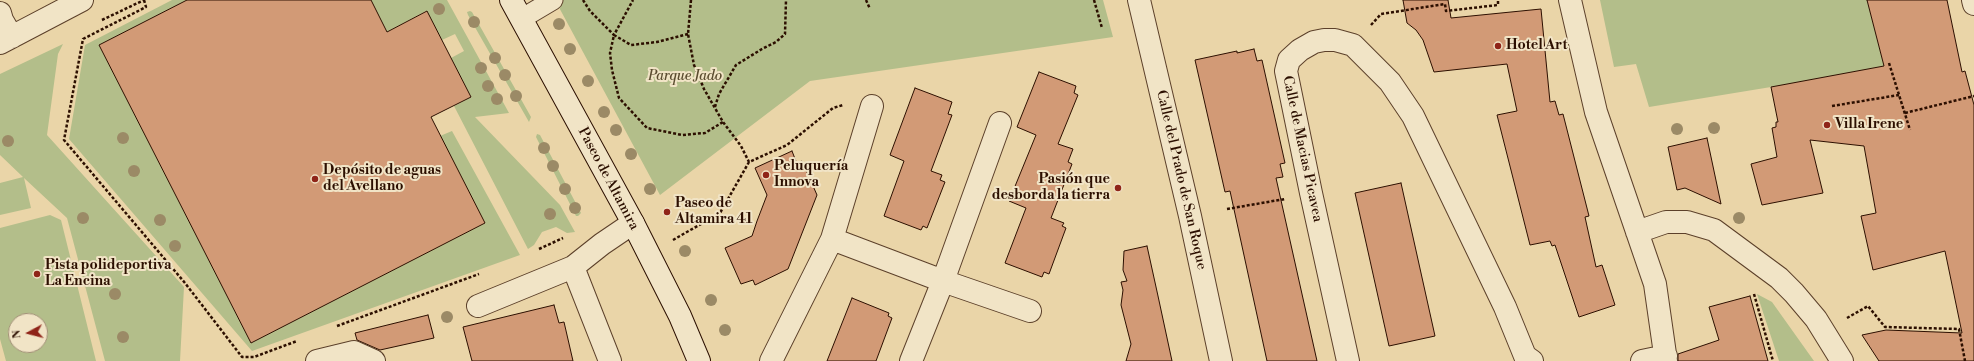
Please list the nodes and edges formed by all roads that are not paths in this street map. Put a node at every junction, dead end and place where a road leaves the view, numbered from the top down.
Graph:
1 (82, 0) edge
2 (511, 0) edge
3 (553, 0) edge
4 (1139, 0) edge
5 (1570, 0) edge
6 (1973, 0) edge
7 (1974, 4) edge
8 (0, 13) edge
9 (521, 19) junction
10 (6, 40) edge
11 (872, 106) dead end
12 (1000, 123) dead end
13 (632, 223) junction
14 (1637, 232) junction
15 (832, 239) junction
16 (573, 267) junction
17 (943, 281) junction
18 (478, 306) dead end
19 (1030, 311) dead end
20 (1666, 359) edge
21 (317, 361) edge
22 (374, 361) edge
23 (610, 361) edge
24 (699, 361) edge
25 (771, 361) edge
26 (911, 361) edge
27 (1222, 361) edge
28 (1348, 361) edge
29 (1532, 361) edge
30 (1642, 361) edge
31 (1842, 361) edge

1 - 10 street
2 - 9 street, Paseo de Altamira
3 - 9 lane
4 - 27 street, Calle del Prado de San Roque
5 - 14 street
6 - 7 street
8 - 10 street
9 - 13 street, Paseo de Altamira
11 - 15 street
12 - 17 street
13 - 16 street
13 - 24 street, Paseo de Altamira
14 - 20 street
14 - 31 street
15 - 17 street
15 - 25 street
16 - 18 street
16 - 23 street
17 - 19 street
17 - 26 street
20 - 30 street
21 - 22 street
28 - 29 street, Calle de Macias Picavea

